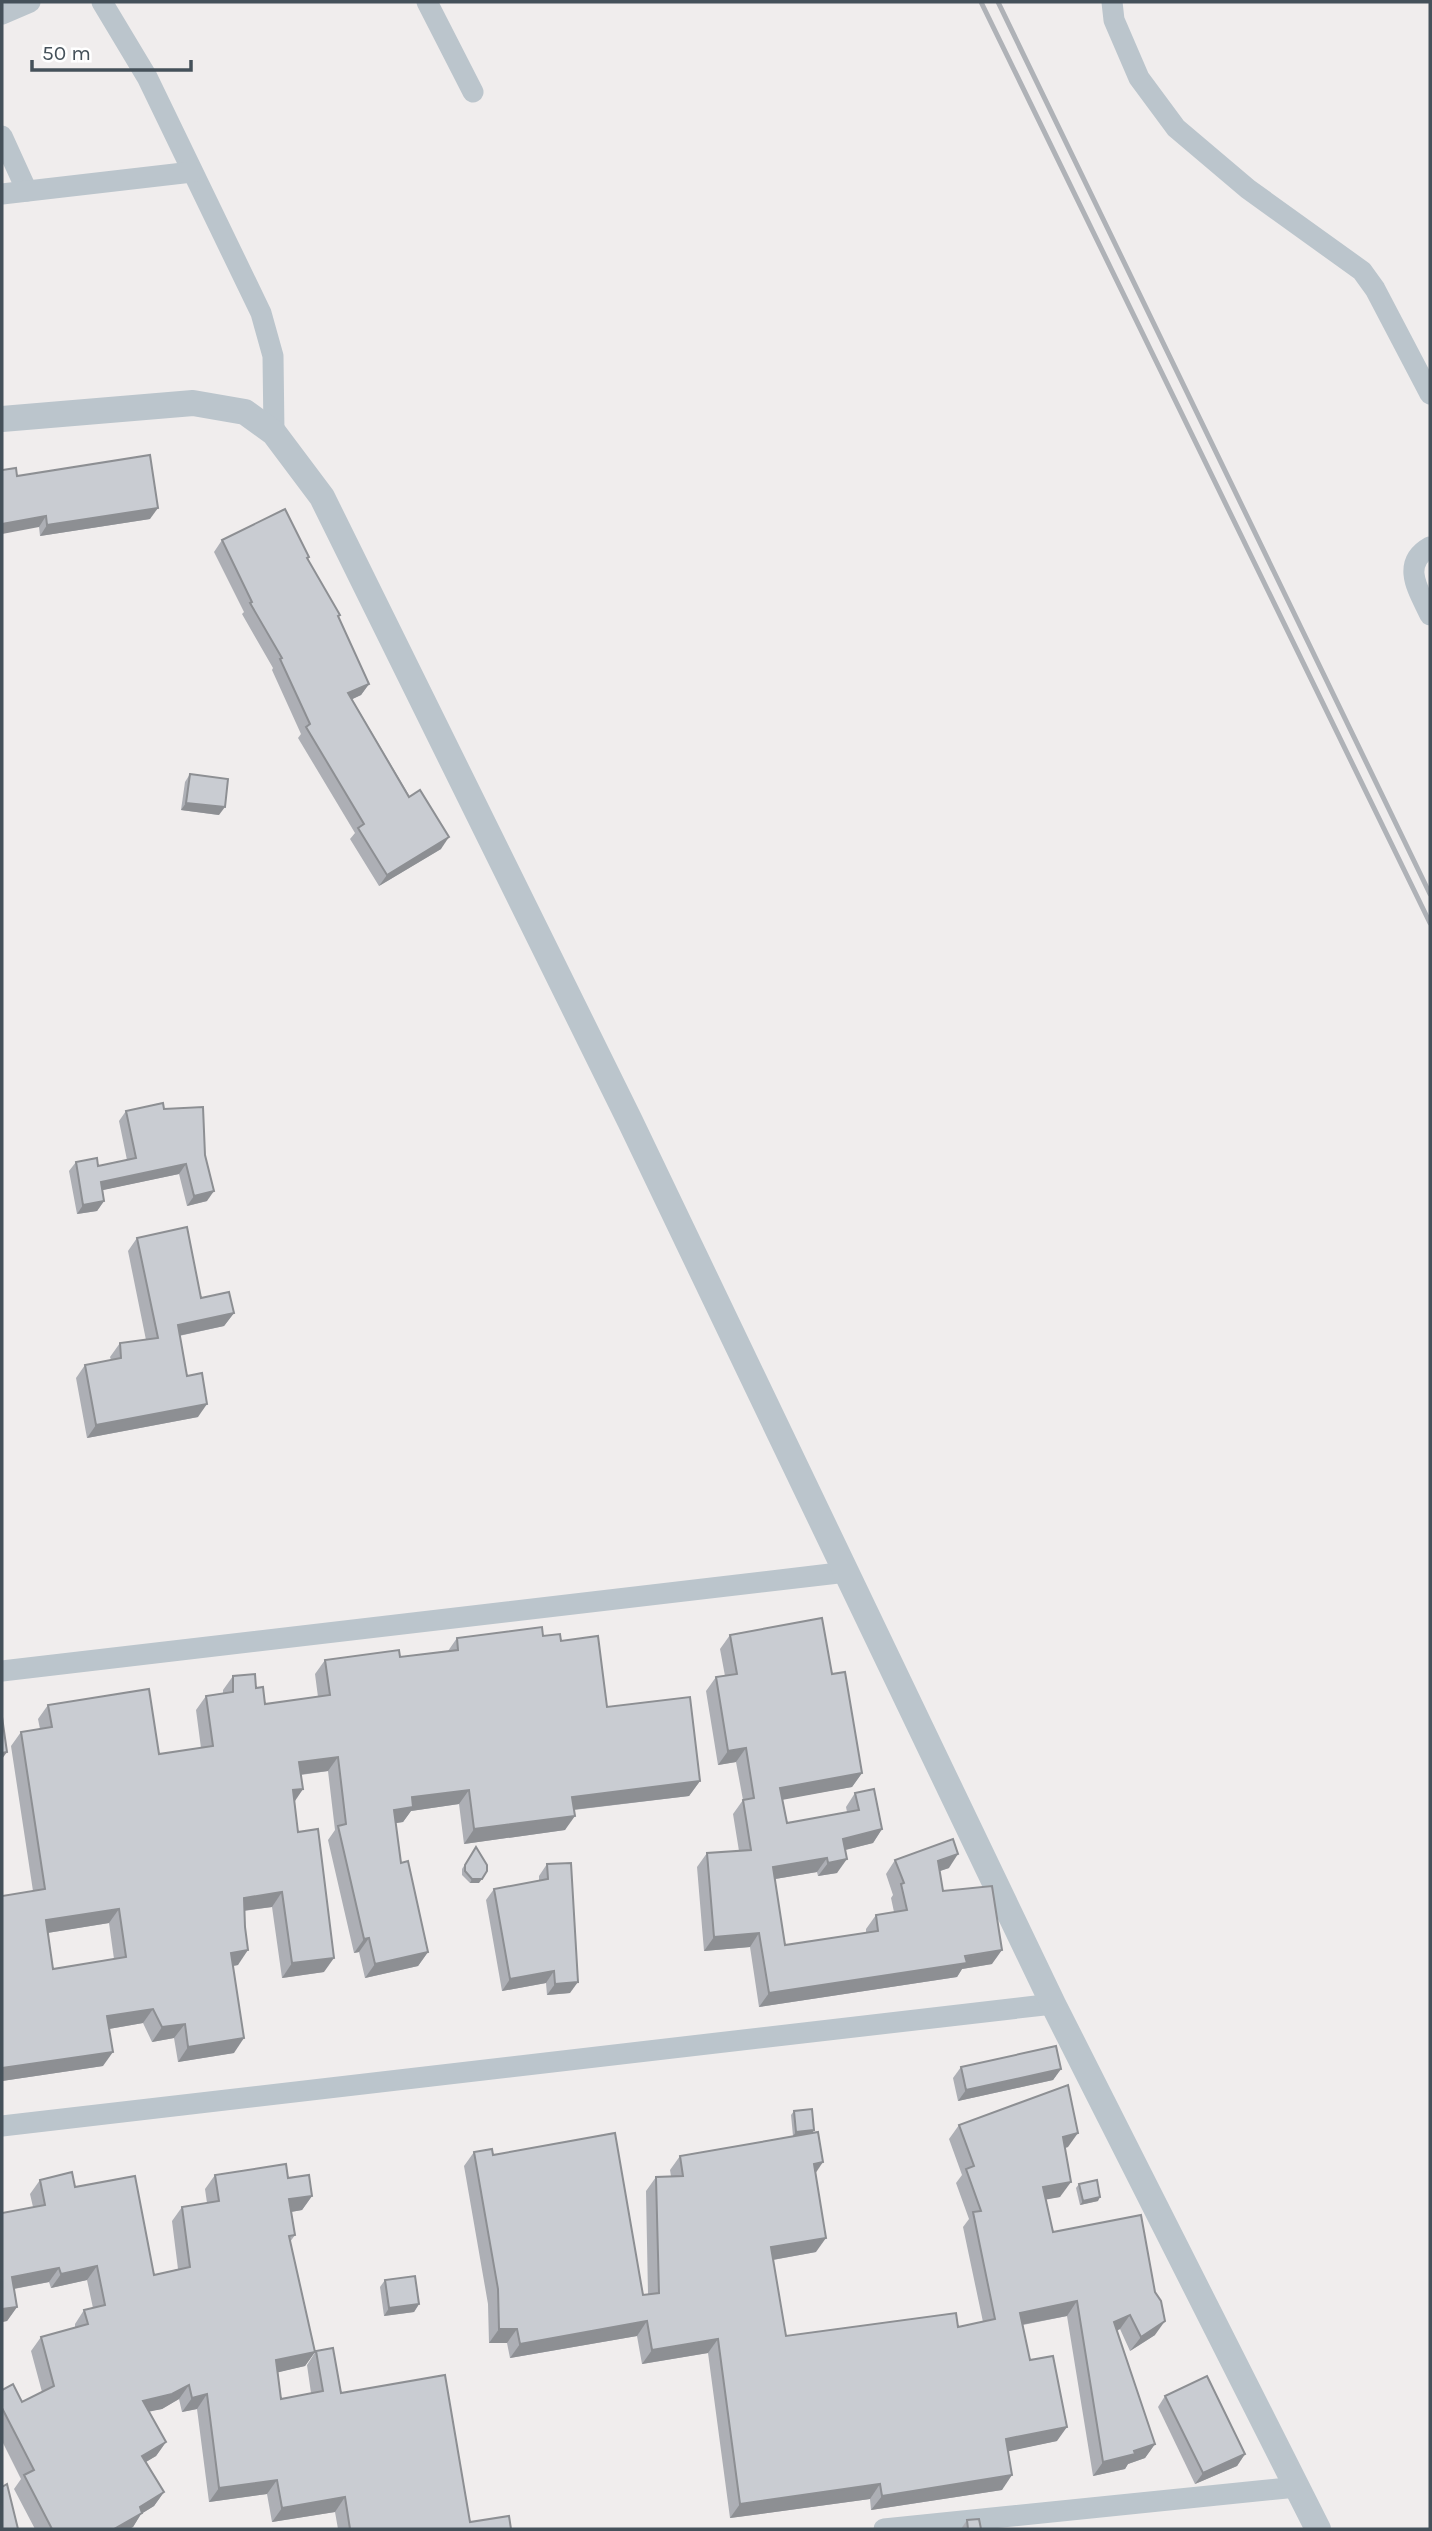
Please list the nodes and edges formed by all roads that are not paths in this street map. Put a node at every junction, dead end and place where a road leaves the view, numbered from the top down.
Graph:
1 (30, 2) edge
2 (102, 2) edge
3 (427, 2) edge
4 (1112, 2) edge
5 (2, 14) edge
6 (473, 92) dead end
7 (2, 136) edge
8 (192, 172) junction
9 (27, 191) junction
10 (2, 194) edge
11 (1430, 394) edge
12 (2, 419) edge
13 (274, 433) junction
14 (1430, 547) edge
15 (1430, 615) edge
16 (846, 1572) junction
17 (2, 1671) edge
18 (1053, 2004) junction
19 (2, 2126) edge
20 (1297, 2487) junction
21 (884, 2529) edge
22 (1318, 2529) edge

1 - 5 street
2 - 8 street
3 - 6 street
4 - 11 street
7 - 9 street
8 - 9 street
8 - 13 street
9 - 10 street
12 - 13 street
13 - 16 street
14 - 15 street
16 - 17 street
16 - 18 street
18 - 19 street
18 - 20 street
20 - 21 street
20 - 22 street

